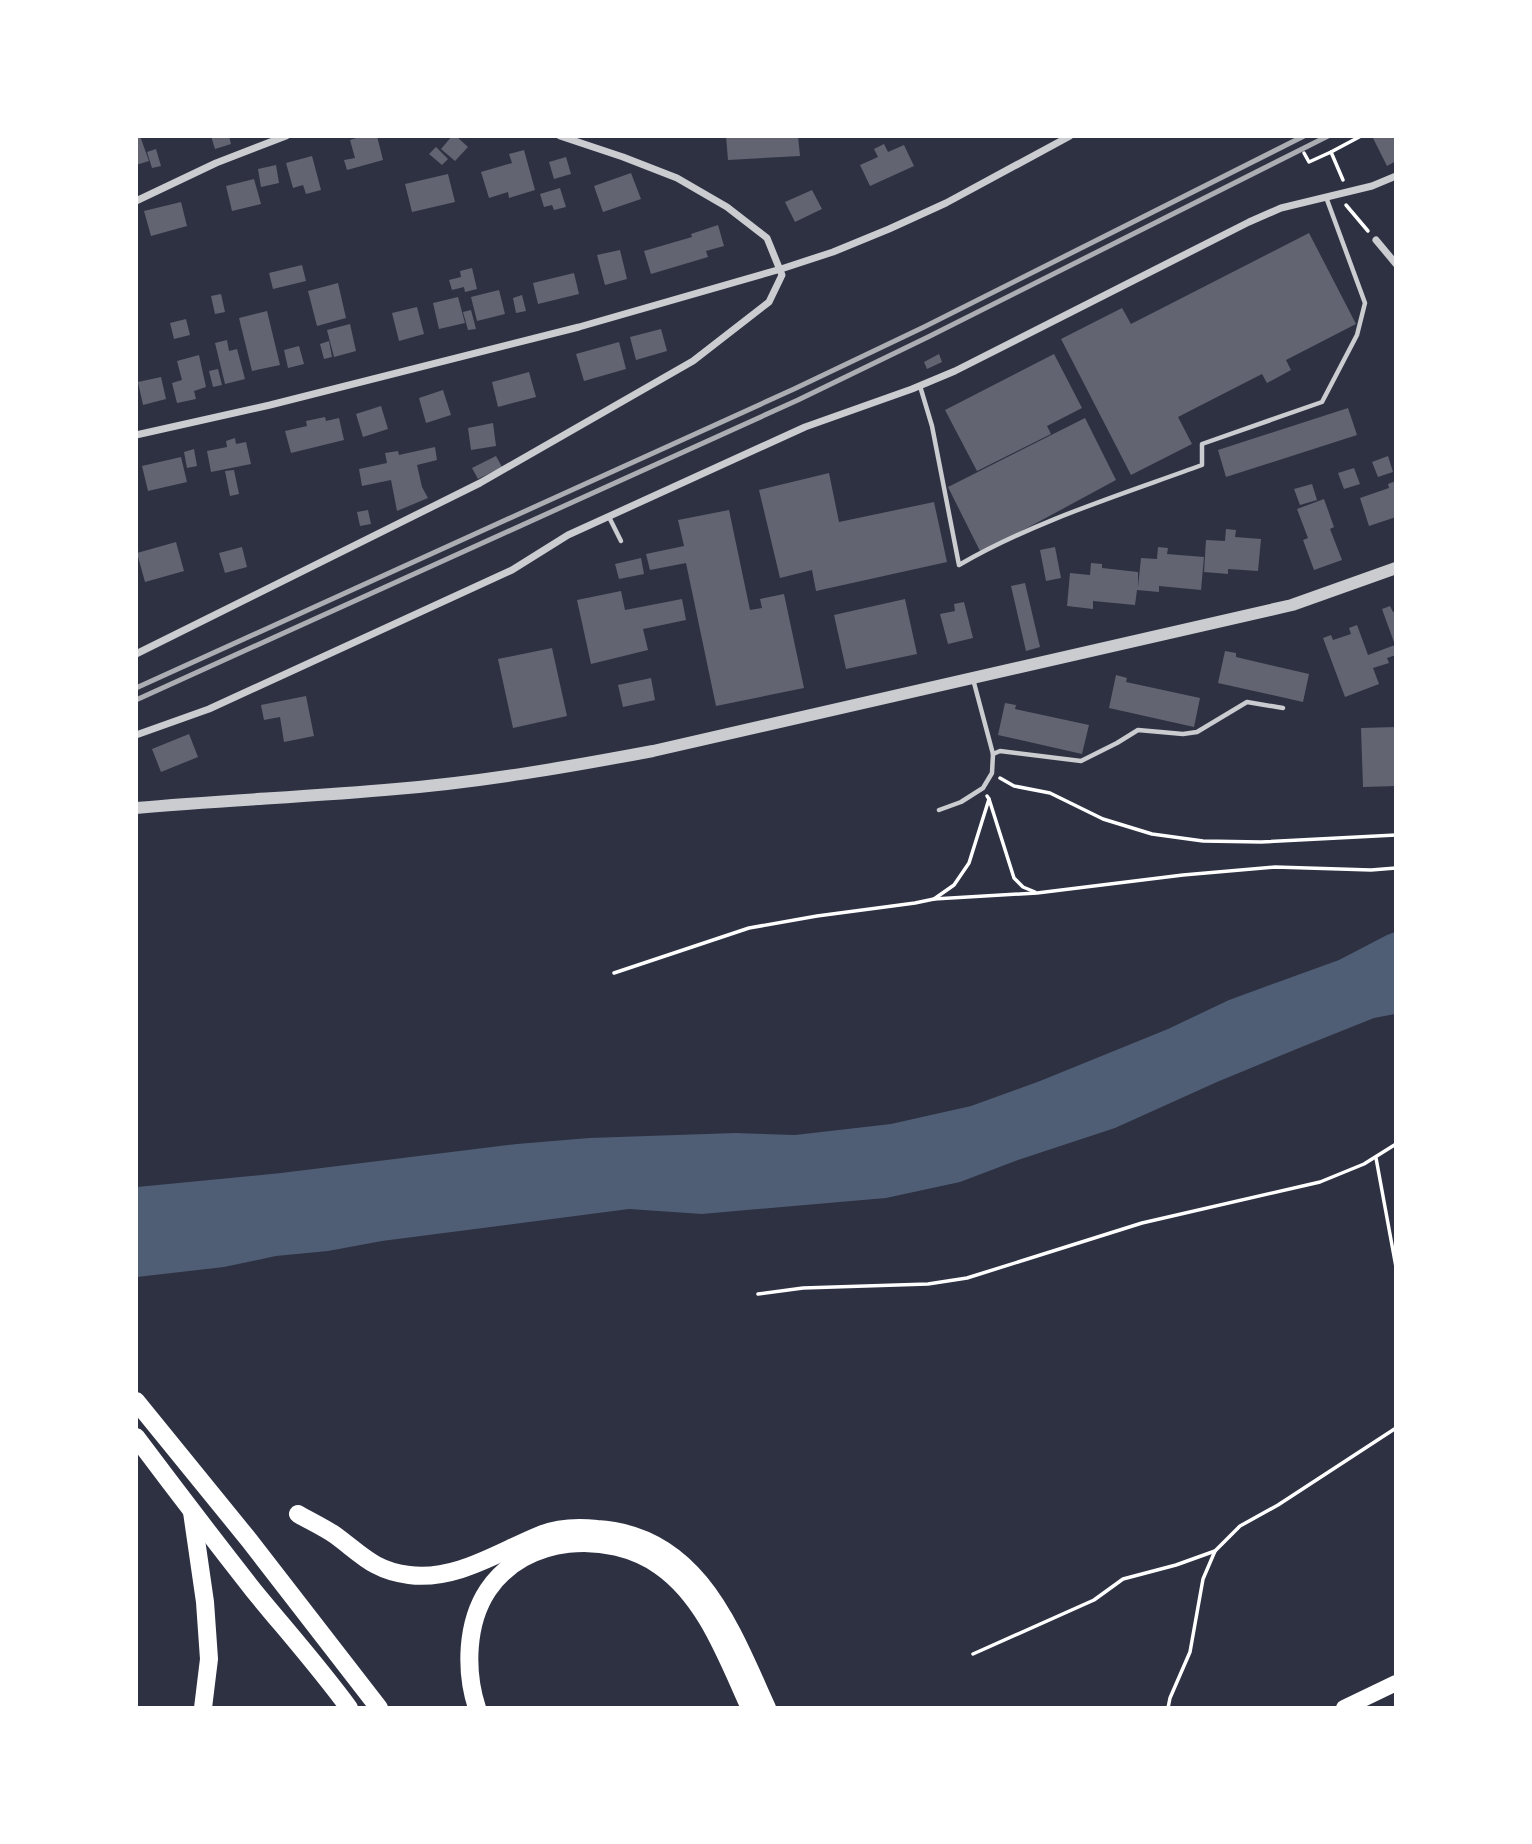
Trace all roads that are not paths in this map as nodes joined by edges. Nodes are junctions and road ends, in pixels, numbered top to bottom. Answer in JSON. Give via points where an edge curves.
{"nodes":[{"id":1,"x":286,"y":136,"type":"edge"},
{"id":2,"x":561,"y":136,"type":"edge"},
{"id":3,"x":1070,"y":136,"type":"edge"},
{"id":4,"x":1395,"y":176,"type":"edge"},
{"id":5,"x":1325,"y":196,"type":"junction"},
{"id":6,"x":136,"y":201,"type":"edge"},
{"id":7,"x":1376,"y":240,"type":"road end"},
{"id":8,"x":1395,"y":264,"type":"edge"},
{"id":9,"x":781,"y":269,"type":"junction"},
{"id":10,"x":920,"y":386,"type":"junction"},
{"id":11,"x":136,"y":435,"type":"edge"},
{"id":12,"x":609,"y":515,"type":"junction"},
{"id":13,"x":621,"y":541,"type":"dead end"},
{"id":14,"x":1395,"y":568,"type":"edge"},
{"id":15,"x":136,"y":654,"type":"edge"},
{"id":16,"x":973,"y":679,"type":"junction"},
{"id":17,"x":1283,"y":708,"type":"dead end"},
{"id":18,"x":136,"y":735,"type":"edge"},
{"id":19,"x":993,"y":754,"type":"junction"},
{"id":20,"x":136,"y":808,"type":"edge"},
{"id":21,"x":939,"y":810,"type":"dead end"},
{"id":22,"x":139,"y":1403,"type":"edge"},
{"id":23,"x":136,"y":1437,"type":"edge"},
{"id":24,"x":192,"y":1513,"type":"junction"},
{"id":25,"x":298,"y":1514,"type":"dead end"},
{"id":26,"x":1395,"y":1683,"type":"edge"},
{"id":27,"x":203,"y":1707,"type":"edge"},
{"id":28,"x":349,"y":1707,"type":"edge"},
{"id":29,"x":379,"y":1707,"type":"edge"},
{"id":30,"x":477,"y":1707,"type":"edge"},
{"id":31,"x":750,"y":1707,"type":"edge"},
{"id":32,"x":767,"y":1707,"type":"edge"},
{"id":33,"x":1344,"y":1707,"type":"edge"}],
"edges":[{"from":1,"to":6,"type":"street"},
{"from":2,"to":9,"type":"street","via":[[677,178],[727,207],[767,238]]},
{"from":3,"to":9,"type":"street","via":[[947,203]]},
{"from":4,"to":5,"type":"street"},
{"from":5,"to":10,"type":"street","via":[[1249,222]]},
{"from":5,"to":10,"type":"lane","via":[[1365,303],[1357,335],[1322,402],[1202,444],[1202,465],[1058,517],[959,565]]},
{"from":7,"to":8,"type":"street"},
{"from":9,"to":11,"type":"street","via":[[511,344]]},
{"from":9,"to":15,"type":"street","via":[[769,302],[693,361],[480,483]]},
{"from":10,"to":12,"type":"street","via":[[805,427]]},
{"from":12,"to":13,"type":"lane"},
{"from":12,"to":18,"type":"street","via":[[512,570],[209,709]]},
{"from":14,"to":16,"type":"street","via":[[1292,605]]},
{"from":16,"to":19,"type":"lane"},
{"from":16,"to":20,"type":"street","via":[[561,768],[397,789]]},
{"from":17,"to":19,"type":"lane","via":[[1247,702],[1197,732],[1138,730],[1081,761],[1000,751]]},
{"from":19,"to":21,"type":"lane","via":[[992,774],[983,788]]},
{"from":22,"to":29,"type":"highway"},
{"from":23,"to":24,"type":"highway"},
{"from":24,"to":27,"type":"highway","via":[[209,1659]]},
{"from":24,"to":28,"type":"highway"},
{"from":25,"to":32,"type":"highway","via":[[334,1534],[366,1560],[409,1575],[453,1572],[544,1533],[577,1527],[624,1532],[676,1558],[699,1581],[731,1630]]},
{"from":26,"to":33,"type":"main road"},
{"from":30,"to":31,"type":"highway","via":[[471,1689],[471,1636],[489,1589],[517,1562],[536,1552],[595,1542],[640,1553],[679,1583],[706,1618]]}]}
